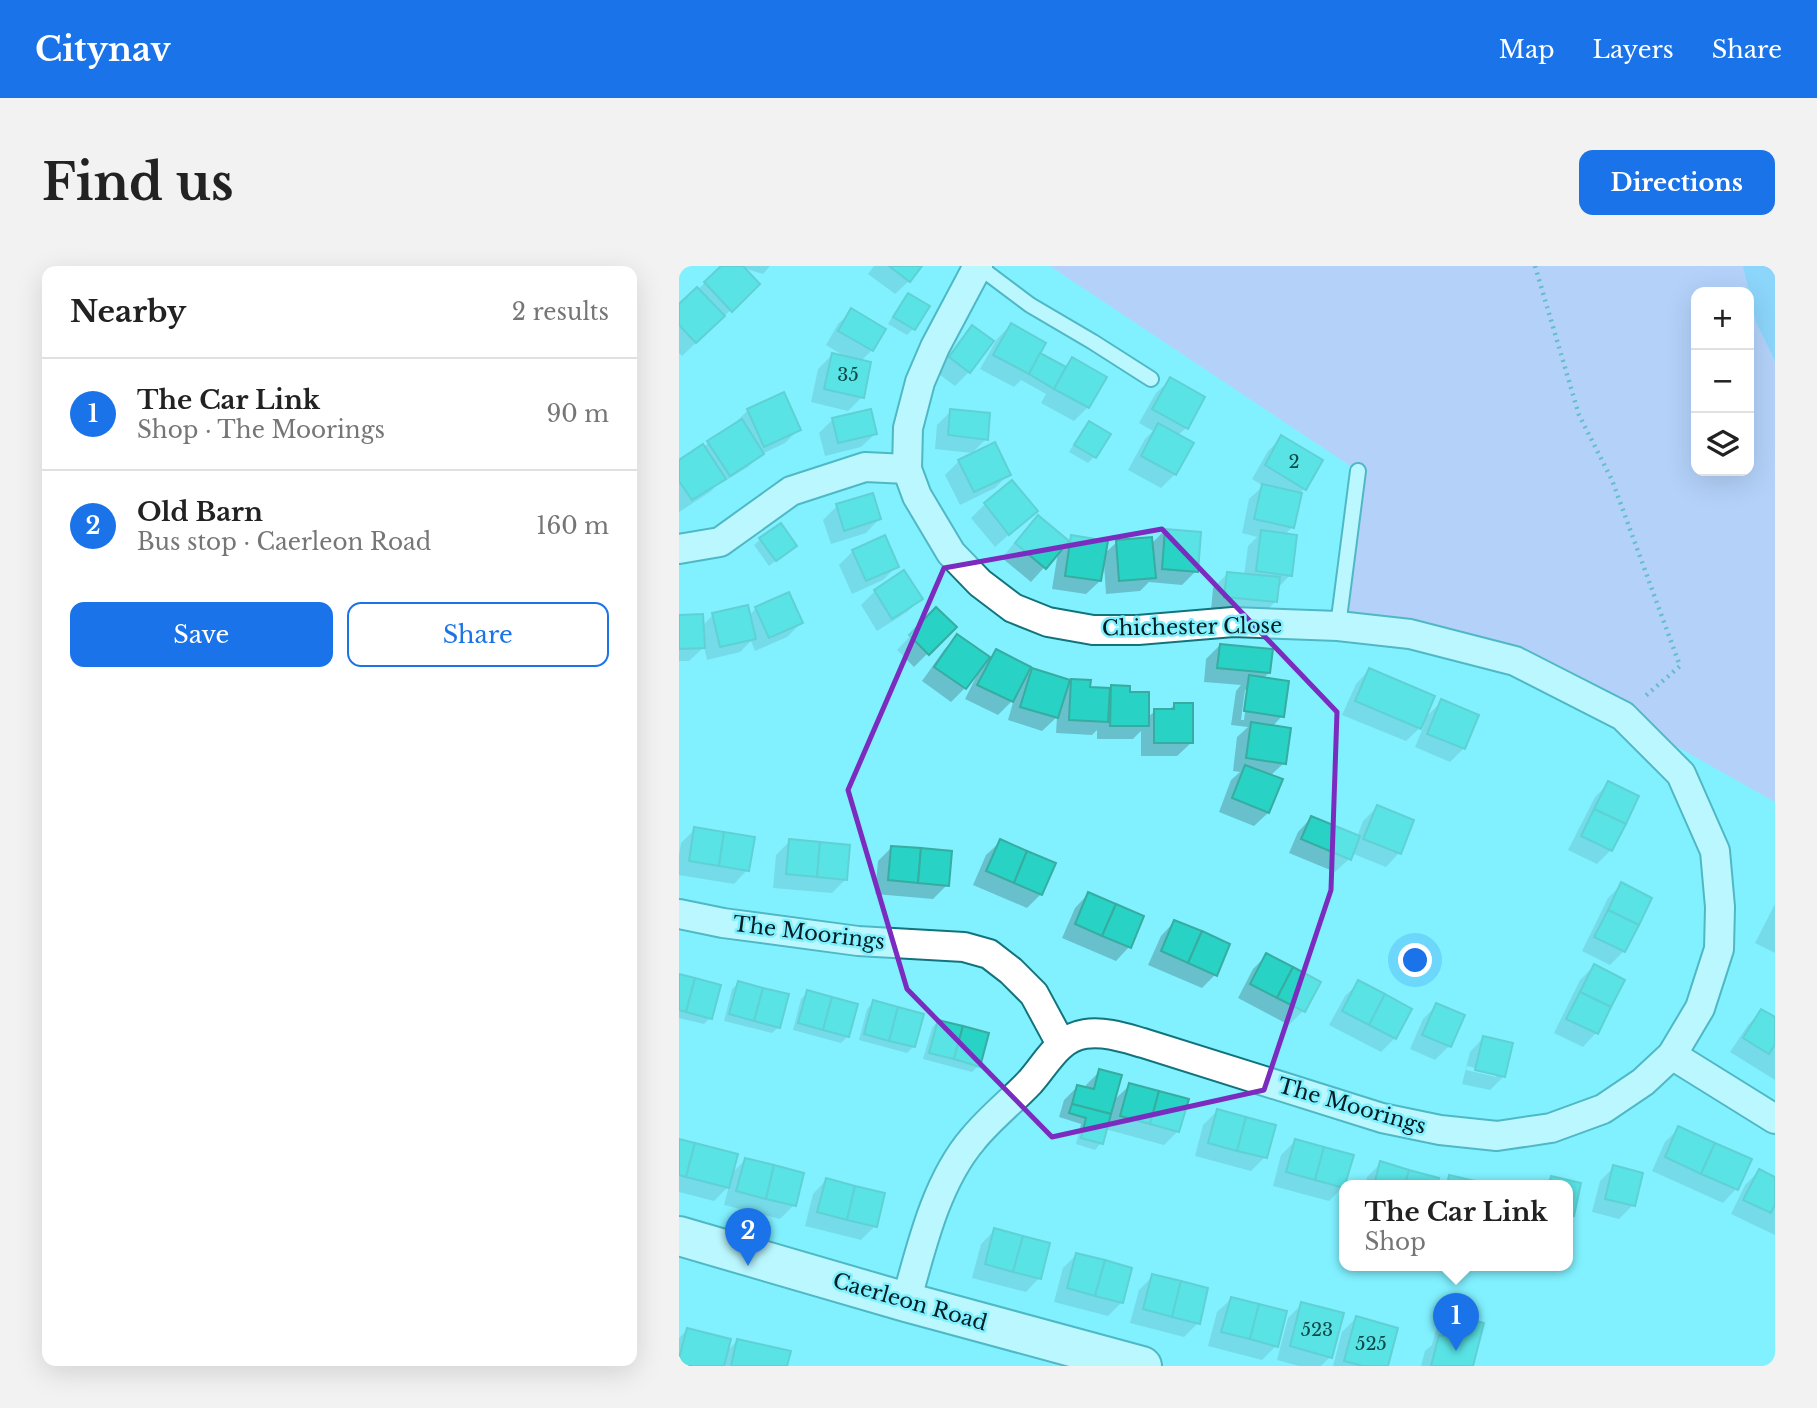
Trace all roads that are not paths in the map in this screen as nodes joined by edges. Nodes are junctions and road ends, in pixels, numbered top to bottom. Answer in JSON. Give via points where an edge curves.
{"nodes":[{"id":1,"x":978,"y":266,"type":"edge"},
{"id":2,"x":1151,"y":379,"type":"dead end"},
{"id":3,"x":907,"y":469,"type":"junction"},
{"id":4,"x":1358,"y":471,"type":"dead end"},
{"id":5,"x":679,"y":549,"type":"edge"},
{"id":6,"x":1338,"y":626,"type":"junction"},
{"id":7,"x":1515,"y":661,"type":"joint"},
{"id":8,"x":679,"y":914,"type":"edge"},
{"id":9,"x":1061,"y":1044,"type":"junction"},
{"id":10,"x":1672,"y":1055,"type":"junction"},
{"id":11,"x":1775,"y":1119,"type":"edge"},
{"id":12,"x":679,"y":1236,"type":"edge"},
{"id":13,"x":906,"y":1302,"type":"junction"},
{"id":14,"x":1142,"y":1366,"type":"edge"}],
"edges":[{"from":1,"to":2,"type":"lane","via":[[1030,305]]},
{"from":1,"to":3,"type":"street","name":"Chichester Close","via":[[920,382],[908,428]]},
{"from":3,"to":5,"type":"street","via":[[865,467],[791,491],[720,542]]},
{"from":3,"to":6,"type":"street","name":"Chichester Close","via":[[916,496],[951,553],[1013,608],[1048,622],[1094,630],[1233,622]]},
{"from":4,"to":6,"type":"lane"},
{"from":6,"to":7,"type":"street","name":"Chichester Close","via":[[1409,634]]},
{"from":7,"to":10,"type":"street","name":"The Moorings","via":[[1623,716],[1681,774],[1715,851],[1719,949],[1700,1008]]},
{"from":8,"to":9,"type":"street","name":"The Moorings","via":[[858,941],[964,947],[989,954],[1034,994]]},
{"from":9,"to":10,"type":"street","name":"The Moorings","via":[[1084,1034],[1109,1034],[1382,1118],[1497,1136],[1551,1128],[1603,1109]]},
{"from":9,"to":13,"type":"street","via":[[972,1139],[947,1179],[927,1226]]},
{"from":10,"to":11,"type":"street"},
{"from":12,"to":13,"type":"main road","name":"Caerleon Road"},
{"from":13,"to":14,"type":"main road","name":"Caerleon Road"}]}
